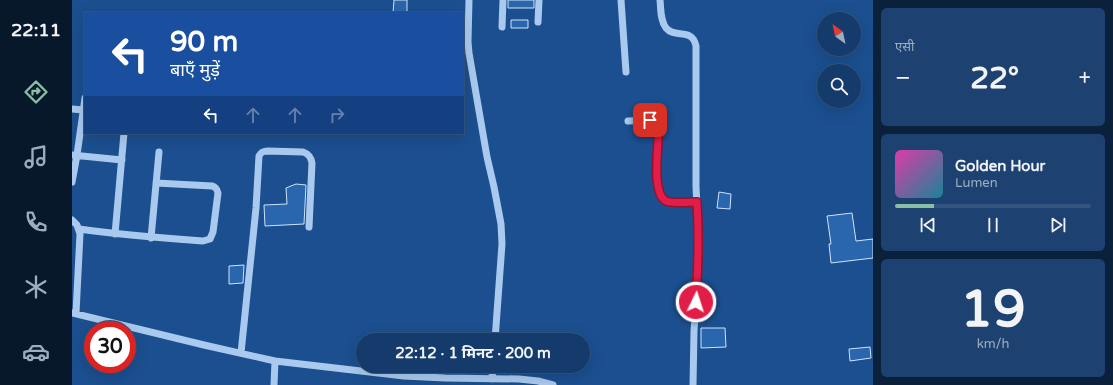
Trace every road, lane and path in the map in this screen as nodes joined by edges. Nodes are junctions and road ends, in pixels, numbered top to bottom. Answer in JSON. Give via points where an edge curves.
{"nodes":[{"id":1,"x":469,"y":0,"type":"edge"},
{"id":2,"x":503,"y":0,"type":"edge"},
{"id":3,"x":539,"y":0,"type":"edge"},
{"id":4,"x":620,"y":0,"type":"edge"},
{"id":5,"x":660,"y":0,"type":"edge"},
{"id":6,"x":538,"y":22,"type":"dead end"},
{"id":7,"x":502,"y":27,"type":"dead end"},
{"id":8,"x":626,"y":72,"type":"dead end"},
{"id":9,"x":84,"y":104,"type":"edge"},
{"id":10,"x":72,"y":110,"type":"edge"},
{"id":11,"x":83,"y":110,"type":"junction"},
{"id":12,"x":628,"y":121,"type":"dead end"},
{"id":13,"x":124,"y":134,"type":"edge"},
{"id":14,"x":159,"y":152,"type":"dead end"},
{"id":15,"x":75,"y":155,"type":"edge"},
{"id":16,"x":122,"y":160,"type":"junction"},
{"id":17,"x":72,"y":182,"type":"edge"},
{"id":18,"x":156,"y":182,"type":"junction"},
{"id":19,"x":697,"y":202,"type":"junction"},
{"id":20,"x":72,"y":220,"type":"edge"},
{"id":21,"x":309,"y":226,"type":"dead end"},
{"id":22,"x":79,"y":229,"type":"junction"},
{"id":23,"x":115,"y":234,"type":"junction"},
{"id":24,"x":151,"y":238,"type":"junction"},
{"id":25,"x":74,"y":313,"type":"edge"},
{"id":26,"x":496,"y":333,"type":"edge"},
{"id":27,"x":241,"y":353,"type":"junction"},
{"id":28,"x":275,"y":361,"type":"junction"},
{"id":29,"x":492,"y":373,"type":"edge"},
{"id":30,"x":492,"y":378,"type":"junction"},
{"id":31,"x":274,"y":385,"type":"edge"},
{"id":32,"x":553,"y":385,"type":"edge"},
{"id":33,"x":693,"y":385,"type":"edge"}],
"edges":[{"from":1,"to":26,"type":"street","via":[[469,53],[501,224],[502,244]]},
{"from":2,"to":7,"type":"street"},
{"from":3,"to":6,"type":"street"},
{"from":4,"to":8,"type":"street"},
{"from":5,"to":19,"type":"street","via":[[662,21],[667,29],[670,32],[690,35],[695,41]]},
{"from":9,"to":11,"type":"street"},
{"from":10,"to":11,"type":"street"},
{"from":11,"to":15,"type":"street"},
{"from":12,"to":19,"type":"street","via":[[654,120],[658,126],[656,178],[662,197],[672,202]]},
{"from":13,"to":16,"type":"street"},
{"from":14,"to":18,"type":"street"},
{"from":15,"to":16,"type":"street"},
{"from":15,"to":17,"type":"street"},
{"from":16,"to":23,"type":"street"},
{"from":18,"to":24,"type":"street"},
{"from":18,"to":24,"type":"street","via":[[212,186],[218,193],[210,239],[203,241]]},
{"from":19,"to":33,"type":"street","via":[[698,272]]},
{"from":20,"to":22,"type":"street"},
{"from":21,"to":27,"type":"street","via":[[312,163],[310,156],[304,152],[264,151],[259,156]]},
{"from":22,"to":23,"type":"street"},
{"from":22,"to":25,"type":"street"},
{"from":23,"to":24,"type":"street"},
{"from":25,"to":27,"type":"street"},
{"from":27,"to":28,"type":"street"},
{"from":28,"to":30,"type":"street","via":[[404,376]]},
{"from":28,"to":31,"type":"street"},
{"from":29,"to":30,"type":"street"},
{"from":30,"to":32,"type":"street","via":[[519,379]]}]}
